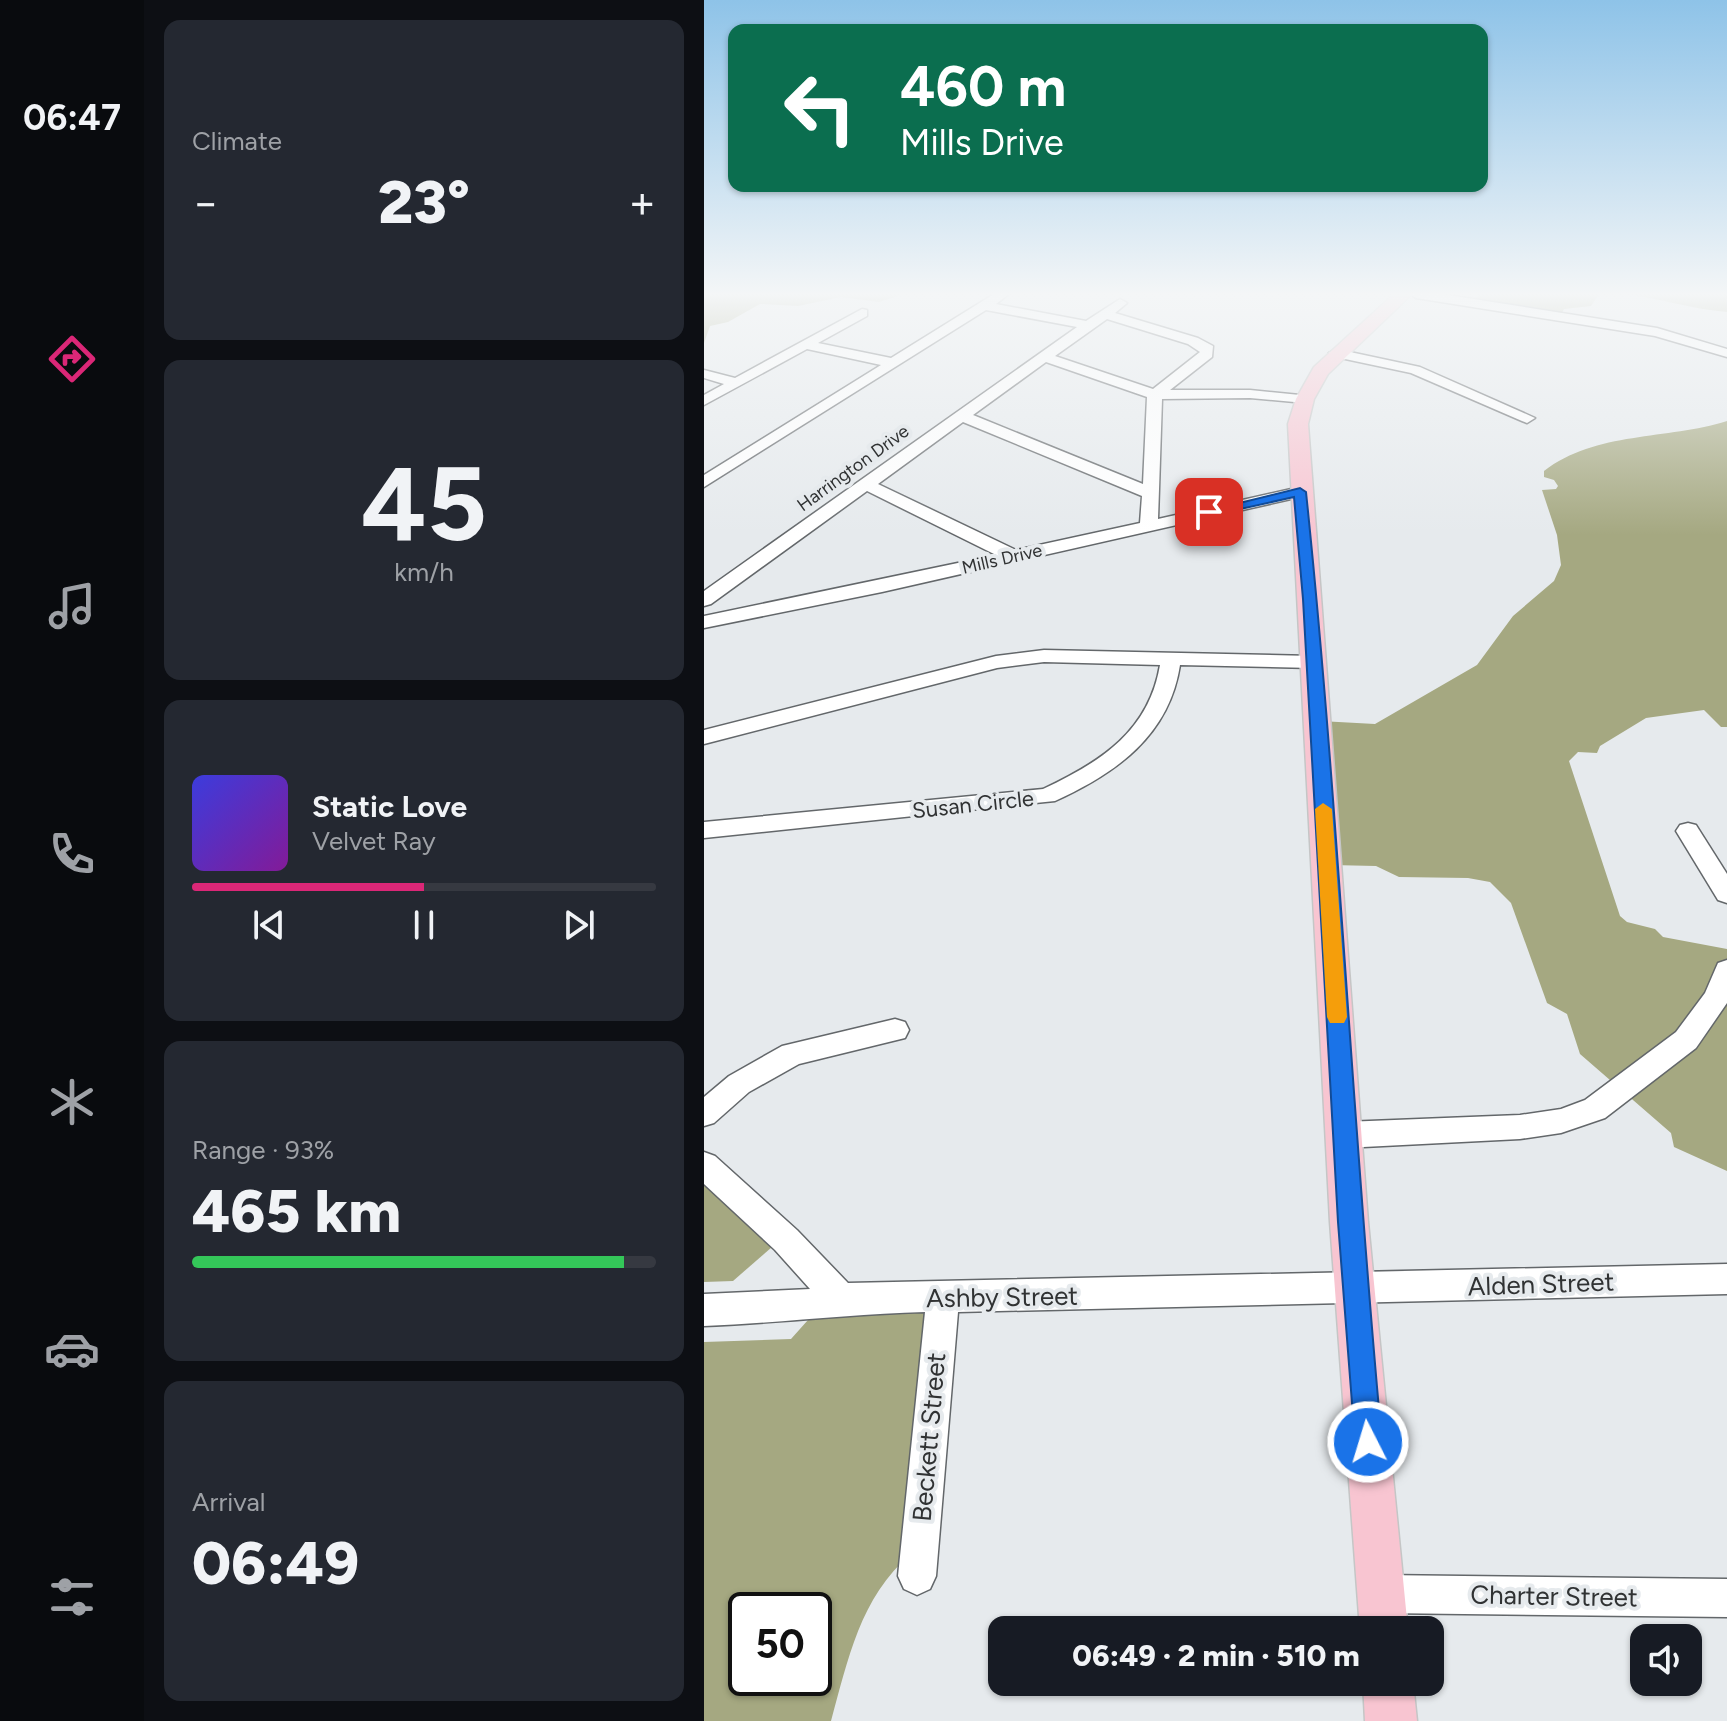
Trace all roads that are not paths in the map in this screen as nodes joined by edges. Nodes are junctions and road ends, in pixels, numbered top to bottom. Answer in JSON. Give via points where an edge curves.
{"nodes":[{"id":1,"x":705,"y":374,"type":"edge"},
{"id":2,"x":753,"y":374,"type":"edge"},
{"id":3,"x":875,"y":374,"type":"edge"},
{"id":4,"x":1020,"y":374,"type":"edge"},
{"id":5,"x":1091,"y":374,"type":"edge"},
{"id":6,"x":1182,"y":374,"type":"edge"},
{"id":7,"x":1318,"y":374,"type":"edge"},
{"id":8,"x":1425,"y":374,"type":"edge"},
{"id":9,"x":737,"y":383,"type":"junction"},
{"id":10,"x":1155,"y":395,"type":"junction"},
{"id":11,"x":1305,"y":399,"type":"junction"},
{"id":12,"x":704,"y":401,"type":"edge"},
{"id":13,"x":961,"y":416,"type":"junction"},
{"id":14,"x":1527,"y":418,"type":"dead end"},
{"id":15,"x":704,"y":482,"type":"edge"},
{"id":16,"x":865,"y":484,"type":"junction"},
{"id":17,"x":1300,"y":492,"type":"junction"},
{"id":18,"x":1152,"y":494,"type":"junction"},
{"id":19,"x":1149,"y":525,"type":"junction"},
{"id":20,"x":1013,"y":556,"type":"junction"},
{"id":21,"x":704,"y":600,"type":"edge"},
{"id":22,"x":704,"y":622,"type":"edge"},
{"id":23,"x":1171,"y":659,"type":"junction"},
{"id":24,"x":1313,"y":662,"type":"junction"},
{"id":25,"x":704,"y":737,"type":"edge"},
{"id":26,"x":704,"y":830,"type":"edge"},
{"id":27,"x":1688,"y":831,"type":"dead end"},
{"id":28,"x":1727,"y":894,"type":"edge"},
{"id":29,"x":1727,"y":970,"type":"edge"},
{"id":30,"x":895,"y":1030,"type":"dead end"},
{"id":31,"x":704,"y":1114,"type":"edge"},
{"id":32,"x":1344,"y":1135,"type":"junction"},
{"id":33,"x":704,"y":1165,"type":"edge"},
{"id":34,"x":1727,"y":1279,"type":"edge"},
{"id":35,"x":1356,"y":1289,"type":"junction"},
{"id":36,"x":841,"y":1299,"type":"junction"},
{"id":37,"x":943,"y":1299,"type":"junction"},
{"id":38,"x":704,"y":1310,"type":"edge"},
{"id":39,"x":917,"y":1576,"type":"dead end"},
{"id":40,"x":1727,"y":1598,"type":"edge"},
{"id":41,"x":1382,"y":1612,"type":"edge"},
{"id":42,"x":1389,"y":1696,"type":"edge"},
{"id":43,"x":1391,"y":1721,"type":"edge"}],
"edges":[{"from":1,"to":9,"type":"street"},
{"from":2,"to":9,"type":"street"},
{"from":3,"to":15,"type":"street"},
{"from":4,"to":13,"type":"street","name":"Harrington Drive"},
{"from":5,"to":10,"type":"street"},
{"from":6,"to":10,"type":"street"},
{"from":7,"to":11,"type":"main road"},
{"from":8,"to":14,"type":"street"},
{"from":9,"to":12,"type":"street"},
{"from":10,"to":11,"type":"street"},
{"from":10,"to":18,"type":"street"},
{"from":11,"to":17,"type":"main road","via":[[1298,424]]},
{"from":13,"to":16,"type":"street","name":"Harrington Drive"},
{"from":13,"to":18,"type":"street"},
{"from":16,"to":20,"type":"street"},
{"from":16,"to":21,"type":"street","name":"Harrington Drive"},
{"from":17,"to":19,"type":"street","name":"Mills Drive"},
{"from":17,"to":24,"type":"main road"},
{"from":18,"to":19,"type":"street"},
{"from":19,"to":20,"type":"street","name":"Mills Drive"},
{"from":20,"to":22,"type":"street","name":"Mills Drive"},
{"from":23,"to":24,"type":"street"},
{"from":23,"to":25,"type":"street","via":[[1044,656],[996,662]]},
{"from":23,"to":26,"type":"street","name":"Susan Circle","via":[[1156,713],[1140,731],[1105,763],[1047,796]]},
{"from":24,"to":32,"type":"main road"},
{"from":27,"to":28,"type":"street"},
{"from":29,"to":32,"type":"street","via":[[1717,997],[1686,1040],[1595,1109],[1520,1127]]},
{"from":30,"to":31,"type":"street","via":[[792,1054],[739,1084]]},
{"from":32,"to":35,"type":"main road"},
{"from":33,"to":36,"type":"street"},
{"from":34,"to":35,"type":"street","name":"Alden Street"},
{"from":35,"to":37,"type":"street","name":"Ashby Street"},
{"from":35,"to":41,"type":"main road"},
{"from":36,"to":37,"type":"street","name":"Ashby Street"},
{"from":36,"to":38,"type":"street","name":"Ashby Street","via":[[792,1307]]},
{"from":37,"to":39,"type":"street","name":"Beckett Street"},
{"from":40,"to":41,"type":"street","name":"Charter Street"},
{"from":42,"to":43,"type":"main road"}]}
